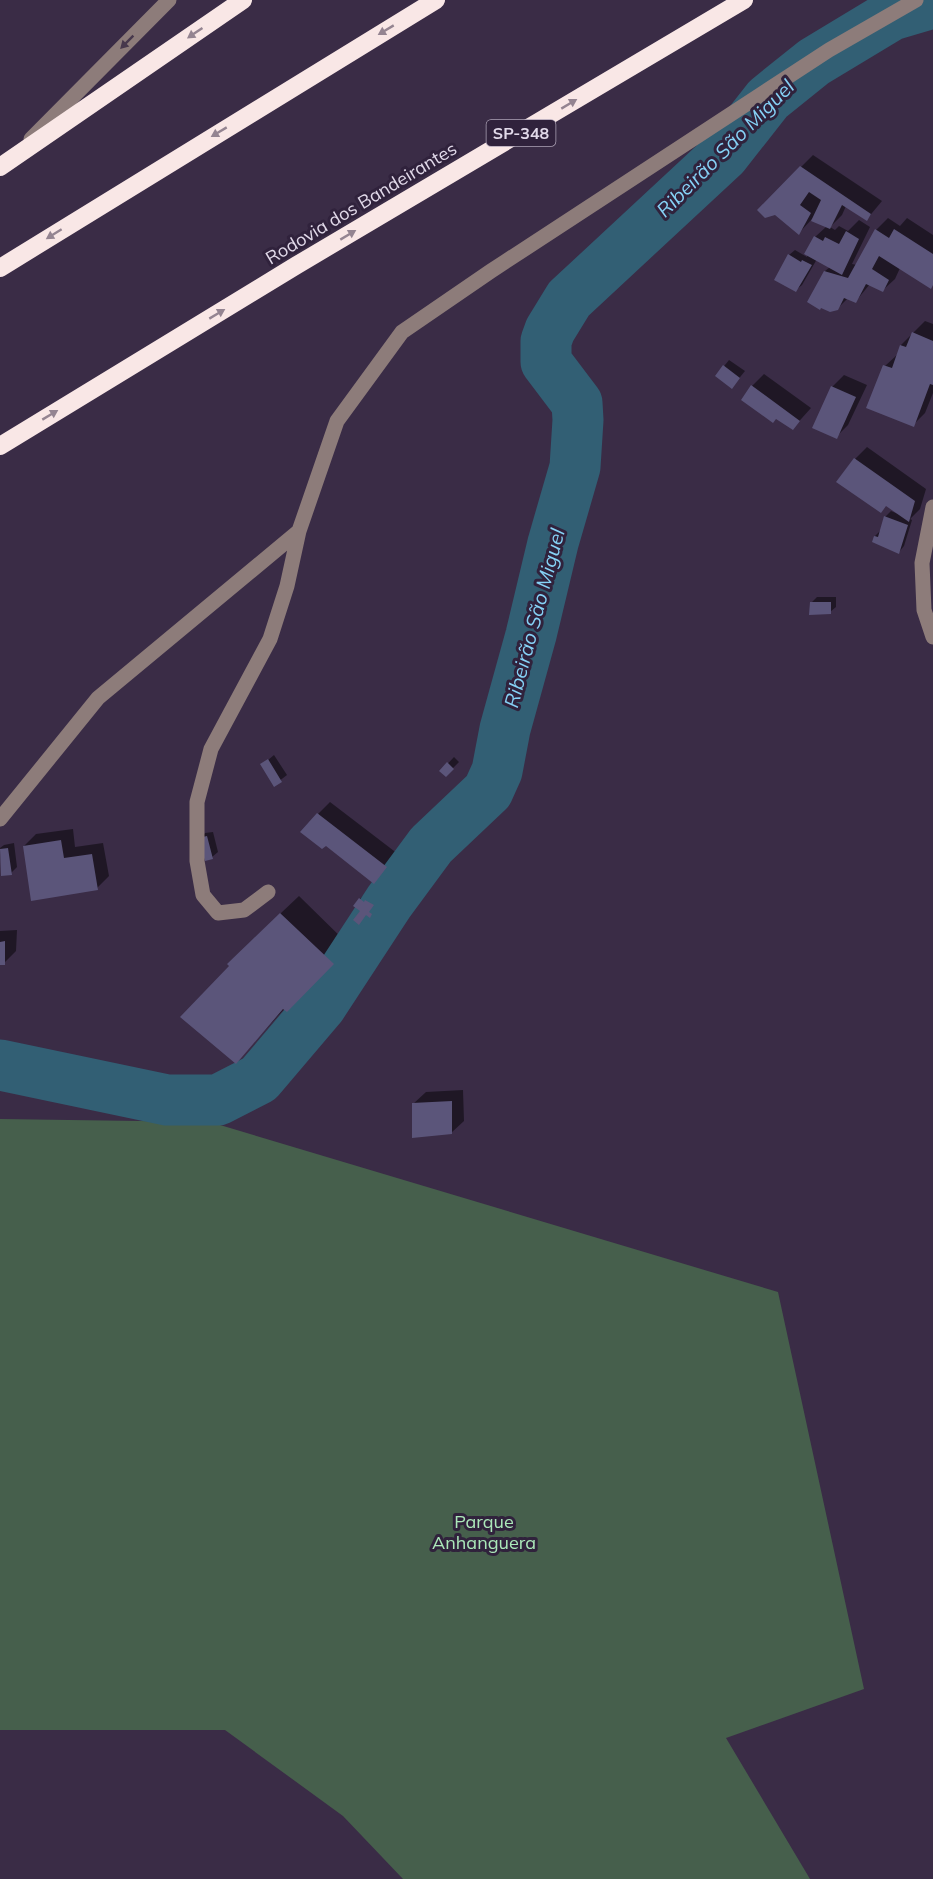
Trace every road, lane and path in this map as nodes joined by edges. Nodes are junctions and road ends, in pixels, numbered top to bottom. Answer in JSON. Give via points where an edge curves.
{"nodes":[{"id":1,"x":169,"y":0,"type":"edge"},
{"id":2,"x":243,"y":0,"type":"edge"},
{"id":3,"x":436,"y":0,"type":"edge"},
{"id":4,"x":744,"y":0,"type":"edge"},
{"id":5,"x":916,"y":0,"type":"edge"},
{"id":6,"x":5,"y":164,"type":"edge"},
{"id":7,"x":0,"y":268,"type":"edge"},
{"id":8,"x":0,"y":446,"type":"edge"},
{"id":9,"x":933,"y":507,"type":"edge"},
{"id":10,"x":299,"y":531,"type":"junction"},
{"id":11,"x":933,"y":637,"type":"edge"},
{"id":12,"x":0,"y":819,"type":"edge"},
{"id":13,"x":268,"y":891,"type":"dead end"}],
"edges":[{"from":1,"to":6,"type":"street","one_way":true},
{"from":2,"to":6,"type":"highway","one_way":true},
{"from":3,"to":7,"type":"highway","one_way":true},
{"from":8,"to":4,"type":"highway","name":"Rodovia dos Bandeirantes","number":"SP-348","one_way":true},
{"from":5,"to":10,"type":"street","via":[[819,57],[402,332],[338,421]]},
{"from":9,"to":11,"type":"street","via":[[921,563],[924,610]]},
{"from":10,"to":12,"type":"street","via":[[98,698]]},
{"from":10,"to":13,"type":"street","via":[[270,639],[212,749],[197,802],[197,861],[203,895],[218,913],[244,910]]}]}
